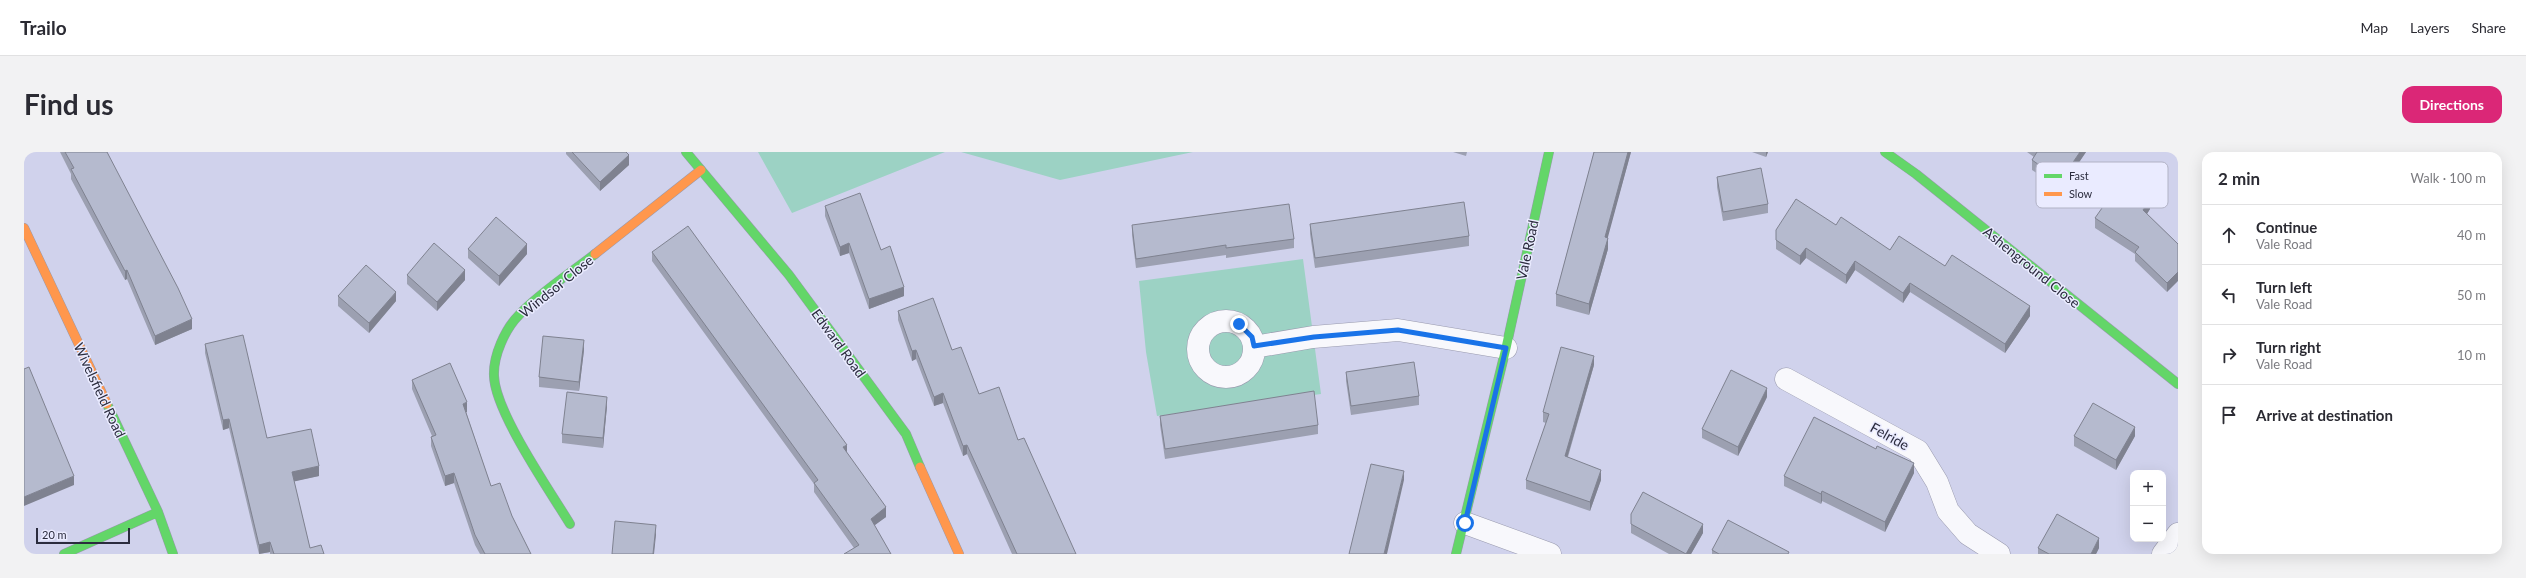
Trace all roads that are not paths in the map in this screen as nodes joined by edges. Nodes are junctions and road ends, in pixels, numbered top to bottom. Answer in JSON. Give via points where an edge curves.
{"nodes":[{"id":1,"x":686,"y":152,"type":"edge"},
{"id":2,"x":1549,"y":152,"type":"edge"},
{"id":3,"x":1885,"y":152,"type":"edge"},
{"id":4,"x":701,"y":170,"type":"junction"},
{"id":5,"x":24,"y":228,"type":"edge"},
{"id":6,"x":1254,"y":346,"type":"dead end"},
{"id":7,"x":1506,"y":348,"type":"junction"},
{"id":8,"x":1786,"y":379,"type":"dead end"},
{"id":9,"x":2178,"y":384,"type":"edge"},
{"id":10,"x":158,"y":512,"type":"junction"},
{"id":11,"x":1465,"y":523,"type":"junction"},
{"id":12,"x":570,"y":524,"type":"dead end"},
{"id":13,"x":2178,"y":534,"type":"edge"},
{"id":14,"x":64,"y":554,"type":"edge"},
{"id":15,"x":173,"y":554,"type":"edge"},
{"id":16,"x":959,"y":554,"type":"edge"},
{"id":17,"x":1456,"y":554,"type":"edge"},
{"id":18,"x":1550,"y":554,"type":"edge"},
{"id":19,"x":1999,"y":554,"type":"edge"},
{"id":20,"x":2163,"y":554,"type":"edge"}],
"edges":[{"from":1,"to":4,"type":"street","name":"Edward Road"},
{"from":2,"to":7,"type":"street","name":"Vale Road"},
{"from":3,"to":9,"type":"street","name":"Ashenground Close"},
{"from":4,"to":12,"type":"street","name":"Windsor Close","via":[[518,315],[499,346],[494,378],[503,408]]},
{"from":4,"to":16,"type":"street","name":"Edward Road","via":[[789,275],[906,434]]},
{"from":5,"to":10,"type":"street","name":"Wivelsfield Road"},
{"from":6,"to":7,"type":"street","via":[[1314,337],[1398,330]]},
{"from":7,"to":11,"type":"street","name":"Vale Road"},
{"from":8,"to":19,"type":"street","name":"Felride","via":[[1918,451],[1938,482],[1948,511],[1968,534]]},
{"from":10,"to":14,"type":"street"},
{"from":10,"to":15,"type":"street","name":"Wivelsfield Road"},
{"from":11,"to":17,"type":"street","name":"Vale Road"},
{"from":11,"to":18,"type":"street"},
{"from":13,"to":20,"type":"street"}]}
